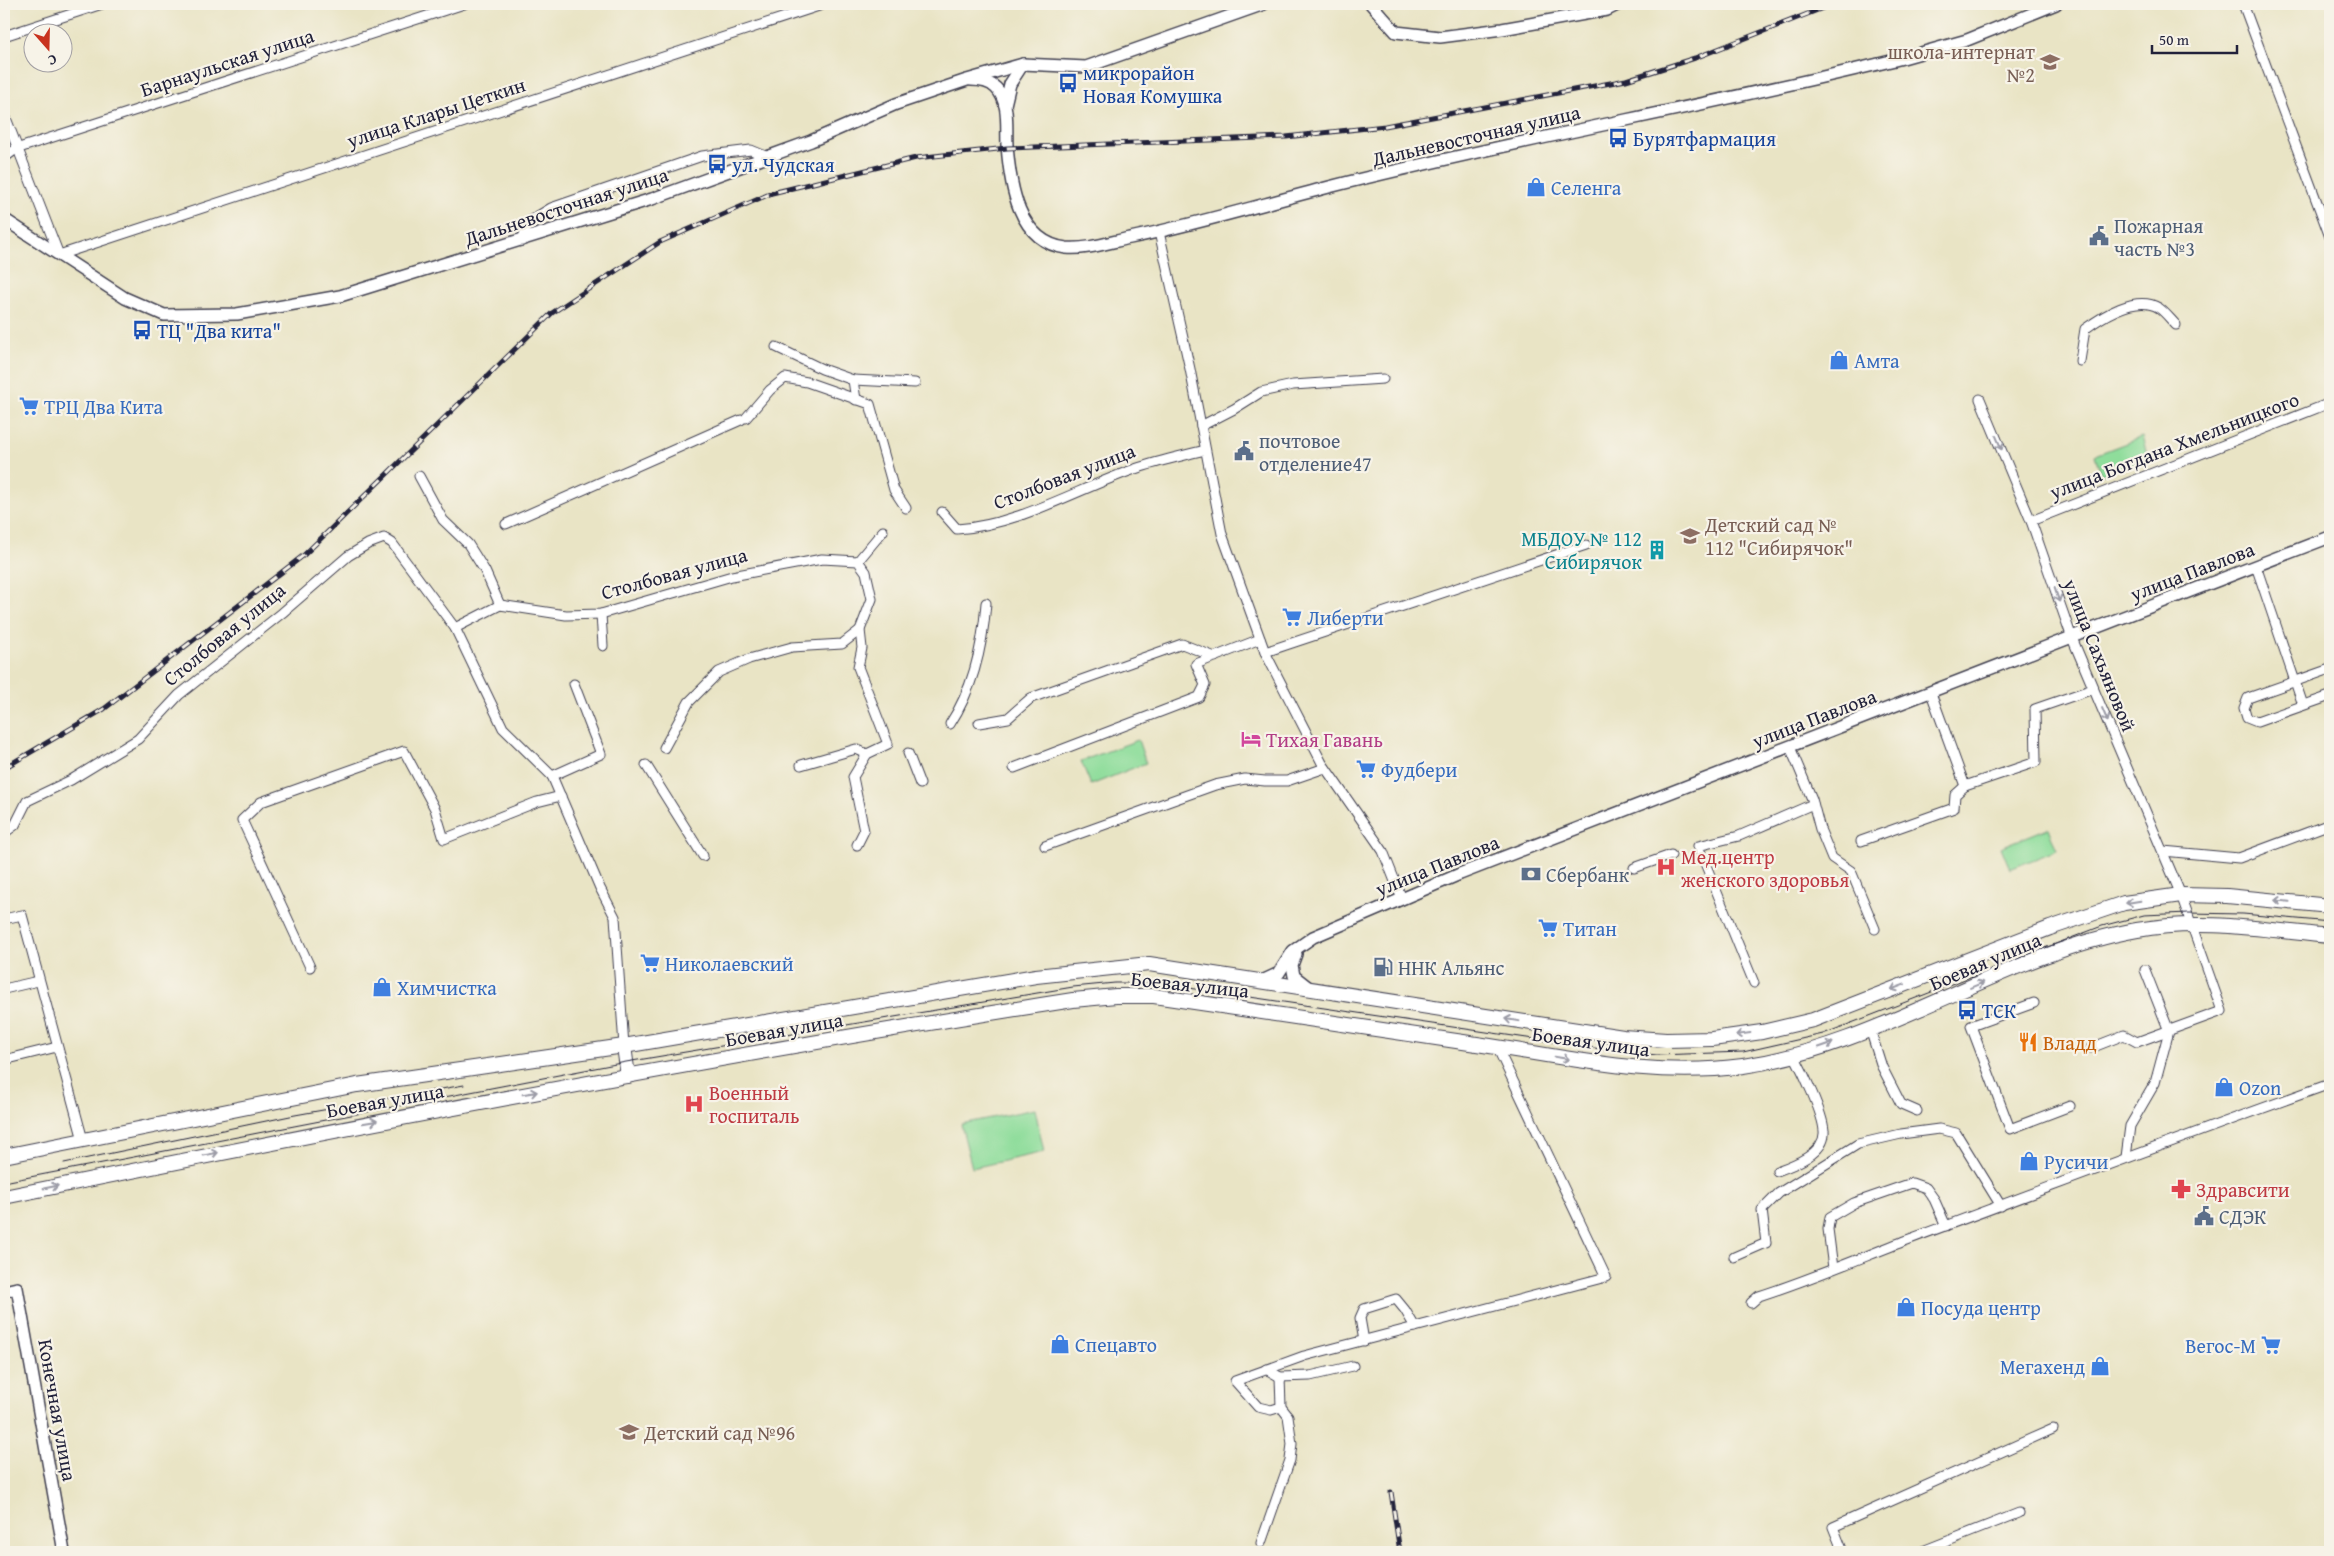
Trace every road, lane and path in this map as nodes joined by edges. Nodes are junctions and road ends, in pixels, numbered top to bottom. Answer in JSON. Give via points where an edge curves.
{"nodes":[{"id":1,"x":102,"y":4,"type":"edge"},
{"id":2,"x":464,"y":4,"type":"edge"},
{"id":3,"x":825,"y":4,"type":"edge"},
{"id":4,"x":1264,"y":4,"type":"edge"},
{"id":5,"x":1371,"y":4,"type":"edge"},
{"id":6,"x":1619,"y":4,"type":"edge"},
{"id":7,"x":2056,"y":4,"type":"edge"},
{"id":8,"x":2243,"y":4,"type":"edge"},
{"id":9,"x":4,"y":36,"type":"edge"},
{"id":10,"x":1023,"y":64,"type":"junction"},
{"id":11,"x":967,"y":80,"type":"junction"},
{"id":12,"x":1005,"y":105,"type":"junction"},
{"id":13,"x":4,"y":112,"type":"edge"},
{"id":14,"x":16,"y":148,"type":"junction"},
{"id":15,"x":768,"y":157,"type":"junction"},
{"id":16,"x":4,"y":158,"type":"edge"},
{"id":17,"x":4,"y":219,"type":"edge"},
{"id":18,"x":1159,"y":232,"type":"junction"},
{"id":19,"x":2330,"y":237,"type":"edge"},
{"id":20,"x":522,"y":241,"type":"junction"},
{"id":21,"x":59,"y":255,"type":"junction"},
{"id":22,"x":2176,"y":325,"type":"dead end"},
{"id":23,"x":776,"y":347,"type":"dead end"},
{"id":24,"x":2080,"y":361,"type":"dead end"},
{"id":25,"x":1383,"y":379,"type":"dead end"},
{"id":26,"x":853,"y":380,"type":"junction"},
{"id":27,"x":915,"y":384,"type":"dead end"},
{"id":28,"x":1980,"y":398,"type":"dead end"},
{"id":29,"x":856,"y":400,"type":"junction"},
{"id":30,"x":2330,"y":403,"type":"edge"},
{"id":31,"x":1201,"y":426,"type":"junction"},
{"id":32,"x":1205,"y":450,"type":"junction"},
{"id":33,"x":419,"y":476,"type":"dead end"},
{"id":34,"x":906,"y":508,"type":"dead end"},
{"id":35,"x":942,"y":512,"type":"dead end"},
{"id":36,"x":2031,"y":521,"type":"junction"},
{"id":37,"x":506,"y":524,"type":"dead end"},
{"id":38,"x":883,"y":532,"type":"dead end"},
{"id":39,"x":2330,"y":537,"type":"edge"},
{"id":40,"x":1586,"y":545,"type":"dead end"},
{"id":41,"x":858,"y":561,"type":"junction"},
{"id":42,"x":2256,"y":566,"type":"junction"},
{"id":43,"x":986,"y":603,"type":"dead end"},
{"id":44,"x":500,"y":605,"type":"junction"},
{"id":45,"x":601,"y":614,"type":"junction"},
{"id":46,"x":455,"y":628,"type":"junction"},
{"id":47,"x":860,"y":630,"type":"junction"},
{"id":48,"x":2072,"y":638,"type":"junction"},
{"id":49,"x":1260,"y":639,"type":"junction"},
{"id":50,"x":603,"y":646,"type":"dead end"},
{"id":51,"x":1265,"y":652,"type":"junction"},
{"id":52,"x":1215,"y":657,"type":"junction"},
{"id":53,"x":2330,"y":670,"type":"edge"},
{"id":54,"x":2295,"y":682,"type":"junction"},
{"id":55,"x":574,"y":684,"type":"dead end"},
{"id":56,"x":2093,"y":689,"type":"junction"},
{"id":57,"x":1931,"y":692,"type":"junction"},
{"id":58,"x":2330,"y":696,"type":"edge"},
{"id":59,"x":2303,"y":705,"type":"junction"},
{"id":60,"x":979,"y":723,"type":"dead end"},
{"id":61,"x":950,"y":724,"type":"dead end"},
{"id":62,"x":1790,"y":747,"type":"junction"},
{"id":63,"x":664,"y":748,"type":"dead end"},
{"id":64,"x":867,"y":754,"type":"junction"},
{"id":65,"x":908,"y":754,"type":"dead end"},
{"id":66,"x":646,"y":764,"type":"dead end"},
{"id":67,"x":801,"y":764,"type":"dead end"},
{"id":68,"x":1014,"y":768,"type":"dead end"},
{"id":69,"x":1325,"y":768,"type":"junction"},
{"id":70,"x":552,"y":776,"type":"junction"},
{"id":71,"x":920,"y":784,"type":"dead end"},
{"id":72,"x":1965,"y":786,"type":"junction"},
{"id":73,"x":561,"y":796,"type":"junction"},
{"id":74,"x":1814,"y":804,"type":"junction"},
{"id":75,"x":2330,"y":824,"type":"edge"},
{"id":76,"x":4,"y":833,"type":"edge"},
{"id":77,"x":1861,"y":841,"type":"dead end"},
{"id":78,"x":857,"y":845,"type":"dead end"},
{"id":79,"x":1045,"y":846,"type":"dead end"},
{"id":80,"x":2163,"y":851,"type":"junction"},
{"id":81,"x":1671,"y":855,"type":"dead end"},
{"id":82,"x":703,"y":856,"type":"dead end"},
{"id":83,"x":1634,"y":868,"type":"dead end"},
{"id":84,"x":2181,"y":895,"type":"junction"},
{"id":85,"x":1402,"y":899,"type":"junction"},
{"id":86,"x":2330,"y":906,"type":"edge"},
{"id":87,"x":4,"y":919,"type":"edge"},
{"id":88,"x":2191,"y":923,"type":"junction"},
{"id":89,"x":1875,"y":929,"type":"dead end"},
{"id":90,"x":2330,"y":936,"type":"edge"},
{"id":91,"x":1313,"y":937,"type":"junction"},
{"id":92,"x":310,"y":967,"type":"dead end"},
{"id":93,"x":2145,"y":970,"type":"dead end"},
{"id":94,"x":38,"y":980,"type":"junction"},
{"id":95,"x":1264,"y":980,"type":"junction"},
{"id":96,"x":1754,"y":983,"type":"dead end"},
{"id":97,"x":1308,"y":987,"type":"junction"},
{"id":98,"x":4,"y":989,"type":"edge"},
{"id":99,"x":2034,"y":1003,"type":"dead end"},
{"id":100,"x":1870,"y":1029,"type":"junction"},
{"id":101,"x":2169,"y":1030,"type":"junction"},
{"id":102,"x":624,"y":1046,"type":"junction"},
{"id":103,"x":57,"y":1047,"type":"junction"},
{"id":104,"x":1497,"y":1047,"type":"junction"},
{"id":105,"x":2091,"y":1048,"type":"dead end"},
{"id":106,"x":1794,"y":1055,"type":"junction"},
{"id":107,"x":4,"y":1060,"type":"edge"},
{"id":108,"x":628,"y":1076,"type":"junction"},
{"id":109,"x":2330,"y":1084,"type":"edge"},
{"id":110,"x":2070,"y":1106,"type":"dead end"},
{"id":111,"x":1917,"y":1111,"type":"dead end"},
{"id":112,"x":83,"y":1140,"type":"junction"},
{"id":113,"x":4,"y":1156,"type":"edge"},
{"id":114,"x":2126,"y":1157,"type":"junction"},
{"id":115,"x":1778,"y":1170,"type":"dead end"},
{"id":116,"x":4,"y":1196,"type":"edge"},
{"id":117,"x":2001,"y":1206,"type":"junction"},
{"id":118,"x":1946,"y":1226,"type":"junction"},
{"id":119,"x":1734,"y":1258,"type":"dead end"},
{"id":120,"x":1833,"y":1268,"type":"junction"},
{"id":121,"x":4,"y":1291,"type":"edge"},
{"id":122,"x":1751,"y":1303,"type":"dead end"},
{"id":123,"x":1415,"y":1327,"type":"junction"},
{"id":124,"x":1364,"y":1340,"type":"junction"},
{"id":125,"x":1353,"y":1366,"type":"dead end"},
{"id":126,"x":1266,"y":1369,"type":"junction"},
{"id":127,"x":1280,"y":1377,"type":"junction"},
{"id":128,"x":1281,"y":1407,"type":"junction"},
{"id":129,"x":2054,"y":1429,"type":"dead end"},
{"id":130,"x":2019,"y":1513,"type":"dead end"},
{"id":131,"x":1261,"y":1543,"type":"dead end"},
{"id":132,"x":64,"y":1552,"type":"edge"},
{"id":133,"x":1843,"y":1552,"type":"edge"},
{"id":134,"x":1920,"y":1552,"type":"edge"}],
"edges":[{"from":1,"to":9,"type":"street"},
{"from":2,"to":14,"type":"street","name":"Барнаульская улица"},
{"from":3,"to":21,"type":"street","name":"улица Клары Цеткин"},
{"from":4,"to":10,"type":"street","name":"Дальневосточная улица","via":[[1086,67]]},
{"from":5,"to":6,"type":"street","via":[[1396,32],[1440,37],[1606,10]]},
{"from":7,"to":18,"type":"street","name":"Дальневосточная улица","via":[[1967,40],[1903,58],[1331,187]]},
{"from":8,"to":19,"type":"street"},
{"from":10,"to":11,"type":"street","name":"Дальневосточная улица"},
{"from":10,"to":12,"type":"street","name":"Дальневосточная улица","via":[[1010,84]]},
{"from":11,"to":12,"type":"street","via":[[981,80],[996,88]]},
{"from":11,"to":15,"type":"street","name":"Дальневосточная улица","via":[[896,104]]},
{"from":12,"to":18,"type":"street","name":"Дальневосточная улица","via":[[1007,148],[1016,202],[1024,220],[1037,236],[1067,248],[1089,247]]},
{"from":13,"to":14,"type":"street"},
{"from":14,"to":16,"type":"street","name":"Барнаульская улица"},
{"from":14,"to":21,"type":"street"},
{"from":15,"to":20,"type":"street","name":"Дальневосточная улица","via":[[652,200]]},
{"from":15,"to":20,"type":"street","via":[[751,150],[702,156],[551,208],[528,222]]},
{"from":17,"to":21,"type":"street"},
{"from":18,"to":31,"type":"street"},
{"from":20,"to":21,"type":"street","name":"Дальневосточная улица","via":[[340,296],[237,314],[164,315],[125,298]]},
{"from":22,"to":24,"type":"street","via":[[2158,308],[2137,304],[2103,316],[2085,329]]},
{"from":23,"to":26,"type":"street"},
{"from":25,"to":31,"type":"street","via":[[1293,385],[1261,392]]},
{"from":26,"to":27,"type":"street"},
{"from":26,"to":29,"type":"street"},
{"from":28,"to":36,"type":"street","name":"улица Сахьяновой","one_way":true},
{"from":29,"to":34,"type":"street","via":[[870,404],[894,490]]},
{"from":29,"to":37,"type":"street","via":[[785,378],[744,419]]},
{"from":30,"to":36,"type":"street","name":"улица Богдана Хмельницкого"},
{"from":31,"to":32,"type":"street"},
{"from":32,"to":35,"type":"street","name":"Столбовая улица","via":[[1136,468],[984,527],[957,529]]},
{"from":32,"to":49,"type":"street","via":[[1222,534]]},
{"from":33,"to":44,"type":"street","via":[[443,520],[468,544],[485,571]]},
{"from":36,"to":48,"type":"street","name":"улица Сахьяновой","one_way":true},
{"from":38,"to":41,"type":"street"},
{"from":39,"to":42,"type":"street","name":"улица Павлова"},
{"from":40,"to":51,"type":"street"},
{"from":41,"to":45,"type":"street","name":"Столбовая улица","via":[[822,559],[732,576]]},
{"from":41,"to":47,"type":"street","via":[[866,572],[872,599]]},
{"from":42,"to":48,"type":"street","name":"улица Павлова"},
{"from":42,"to":54,"type":"street"},
{"from":43,"to":61,"type":"street","via":[[975,667],[960,709]]},
{"from":44,"to":45,"type":"street","name":"Столбовая улица","via":[[566,615]]},
{"from":44,"to":46,"type":"street"},
{"from":45,"to":50,"type":"street"},
{"from":46,"to":70,"type":"street","name":"Столбовая улица","via":[[503,728]]},
{"from":46,"to":76,"type":"street","name":"Столбовая улица","via":[[392,543],[384,538],[375,540],[348,556],[179,694],[138,739],[71,780],[27,801],[15,825]]},
{"from":47,"to":63,"type":"street","via":[[842,644],[792,647],[749,659],[719,672],[689,702]]},
{"from":47,"to":64,"type":"street","via":[[862,648],[858,667],[888,744]]},
{"from":48,"to":56,"type":"street","name":"улица Сахьяновой"},
{"from":48,"to":57,"type":"street","name":"улица Павлова"},
{"from":49,"to":51,"type":"street"},
{"from":49,"to":52,"type":"street"},
{"from":51,"to":69,"type":"street"},
{"from":52,"to":60,"type":"street","via":[[1182,644],[1031,698],[1008,718]]},
{"from":52,"to":68,"type":"street","via":[[1196,664],[1205,685],[1199,697]]},
{"from":53,"to":54,"type":"street"},
{"from":54,"to":59,"type":"street"},
{"from":54,"to":59,"type":"street","via":[[2248,698],[2244,708],[2247,718],[2257,722]]},
{"from":55,"to":70,"type":"street","via":[[601,754]]},
{"from":56,"to":72,"type":"street","via":[[2035,709],[2036,762]]},
{"from":56,"to":80,"type":"street","name":"улица Сахьяновой","one_way":true},
{"from":57,"to":62,"type":"street","name":"улица Павлова"},
{"from":57,"to":72,"type":"street"},
{"from":58,"to":59,"type":"street"},
{"from":62,"to":74,"type":"street"},
{"from":62,"to":85,"type":"street","name":"улица Павлова"},
{"from":64,"to":67,"type":"street","via":[[856,750]]},
{"from":64,"to":78,"type":"street","via":[[853,777],[864,831]]},
{"from":65,"to":71,"type":"street"},
{"from":66,"to":82,"type":"street"},
{"from":69,"to":79,"type":"street","via":[[1287,781],[1245,779],[1215,785]]},
{"from":69,"to":85,"type":"street","via":[[1383,851]]},
{"from":70,"to":73,"type":"street","name":"Столбовая улица"},
{"from":72,"to":77,"type":"street","via":[[1955,795],[1954,808]]},
{"from":73,"to":92,"type":"street","via":[[537,802],[444,839],[435,809],[404,751],[261,802],[242,820]]},
{"from":73,"to":102,"type":"street","name":"Столбовая улица","via":[[615,917]]},
{"from":74,"to":89,"type":"street","via":[[1832,858],[1851,871]]},
{"from":74,"to":96,"type":"street","via":[[1739,836],[1698,846]]},
{"from":75,"to":80,"type":"street","via":[[2239,858]]},
{"from":80,"to":84,"type":"street","name":"улица Сахьяновой"},
{"from":81,"to":83,"type":"street"},
{"from":86,"to":84,"type":"main road","name":"Боевая улица","one_way":true},
{"from":84,"to":88,"type":"street","name":"улица Сахьяновой"},
{"from":84,"to":97,"type":"main road","name":"Боевая улица","one_way":true,"via":[[2124,903],[2050,928],[1813,1020],[1712,1039],[1622,1037]]},
{"from":85,"to":91,"type":"street","name":"улица Павлова"},
{"from":87,"to":94,"type":"street","via":[[22,914]]},
{"from":88,"to":90,"type":"main road","name":"Боевая улица"},
{"from":100,"to":88,"type":"main road","name":"Боевая улица","one_way":true,"via":[[2073,946],[2137,930]]},
{"from":88,"to":101,"type":"street","name":"улица Сахьяновой","via":[[2222,1010]]},
{"from":91,"to":95,"type":"street","name":"улица Павлова","via":[[1293,951],[1279,973]]},
{"from":91,"to":97,"type":"street","name":"улица Павлова","via":[[1302,945],[1292,966],[1294,976]]},
{"from":93,"to":101,"type":"street"},
{"from":94,"to":98,"type":"street"},
{"from":94,"to":103,"type":"street"},
{"from":95,"to":97,"type":"main road","name":"Боевая улица"},
{"from":95,"to":102,"type":"main road","name":"Боевая улица","via":[[1149,964],[1093,969]]},
{"from":99,"to":110,"type":"street","via":[[1971,1026],[2010,1129]]},
{"from":106,"to":100,"type":"main road","name":"Боевая улица","one_way":true},
{"from":100,"to":111,"type":"street","via":[[1882,1067],[1901,1104]]},
{"from":101,"to":105,"type":"street","via":[[2138,1042],[2124,1035]]},
{"from":101,"to":114,"type":"street","via":[[2155,1084],[2130,1126]]},
{"from":102,"to":108,"type":"main road","name":"Столбовая улица"},
{"from":102,"to":112,"type":"main road","name":"Боевая улица","via":[[357,1085]]},
{"from":103,"to":107,"type":"street"},
{"from":103,"to":112,"type":"street"},
{"from":104,"to":106,"type":"main road","name":"Боевая улица","one_way":true,"via":[[1655,1070],[1743,1066]]},
{"from":104,"to":108,"type":"main road","name":"Боевая улица","via":[[1154,996],[1116,996],[1028,1007]]},
{"from":104,"to":123,"type":"street","via":[[1606,1278]]},
{"from":106,"to":115,"type":"street","via":[[1809,1086],[1824,1131],[1821,1143],[1810,1155],[1799,1164]]},
{"from":116,"to":108,"type":"main road","name":"Боевая улица","one_way":true,"via":[[335,1129]]},
{"from":109,"to":114,"type":"street"},
{"from":112,"to":113,"type":"main road","name":"Боевая улица"},
{"from":114,"to":117,"type":"street"},
{"from":117,"to":118,"type":"street"},
{"from":117,"to":119,"type":"street","via":[[1956,1133],[1939,1130],[1901,1134],[1858,1144],[1779,1193],[1762,1210],[1766,1243]]},
{"from":118,"to":120,"type":"street"},
{"from":118,"to":120,"type":"street","via":[[1926,1188],[1912,1184],[1854,1203],[1830,1217],[1828,1228]]},
{"from":120,"to":122,"type":"street","via":[[1758,1296]]},
{"from":121,"to":132,"type":"street","name":"Конечная улица","via":[[17,1288]]},
{"from":123,"to":124,"type":"street"},
{"from":123,"to":124,"type":"street","via":[[1396,1299],[1364,1309],[1360,1318]]},
{"from":124,"to":126,"type":"street"},
{"from":125,"to":127,"type":"street","via":[[1310,1376]]},
{"from":126,"to":127,"type":"street"},
{"from":126,"to":128,"type":"street","via":[[1235,1380],[1258,1407],[1272,1410]]},
{"from":127,"to":128,"type":"street"},
{"from":128,"to":131,"type":"street","via":[[1288,1416],[1292,1444],[1290,1460]]},
{"from":129,"to":133,"type":"street","via":[[1833,1527]]},
{"from":130,"to":134,"type":"street"}]}
